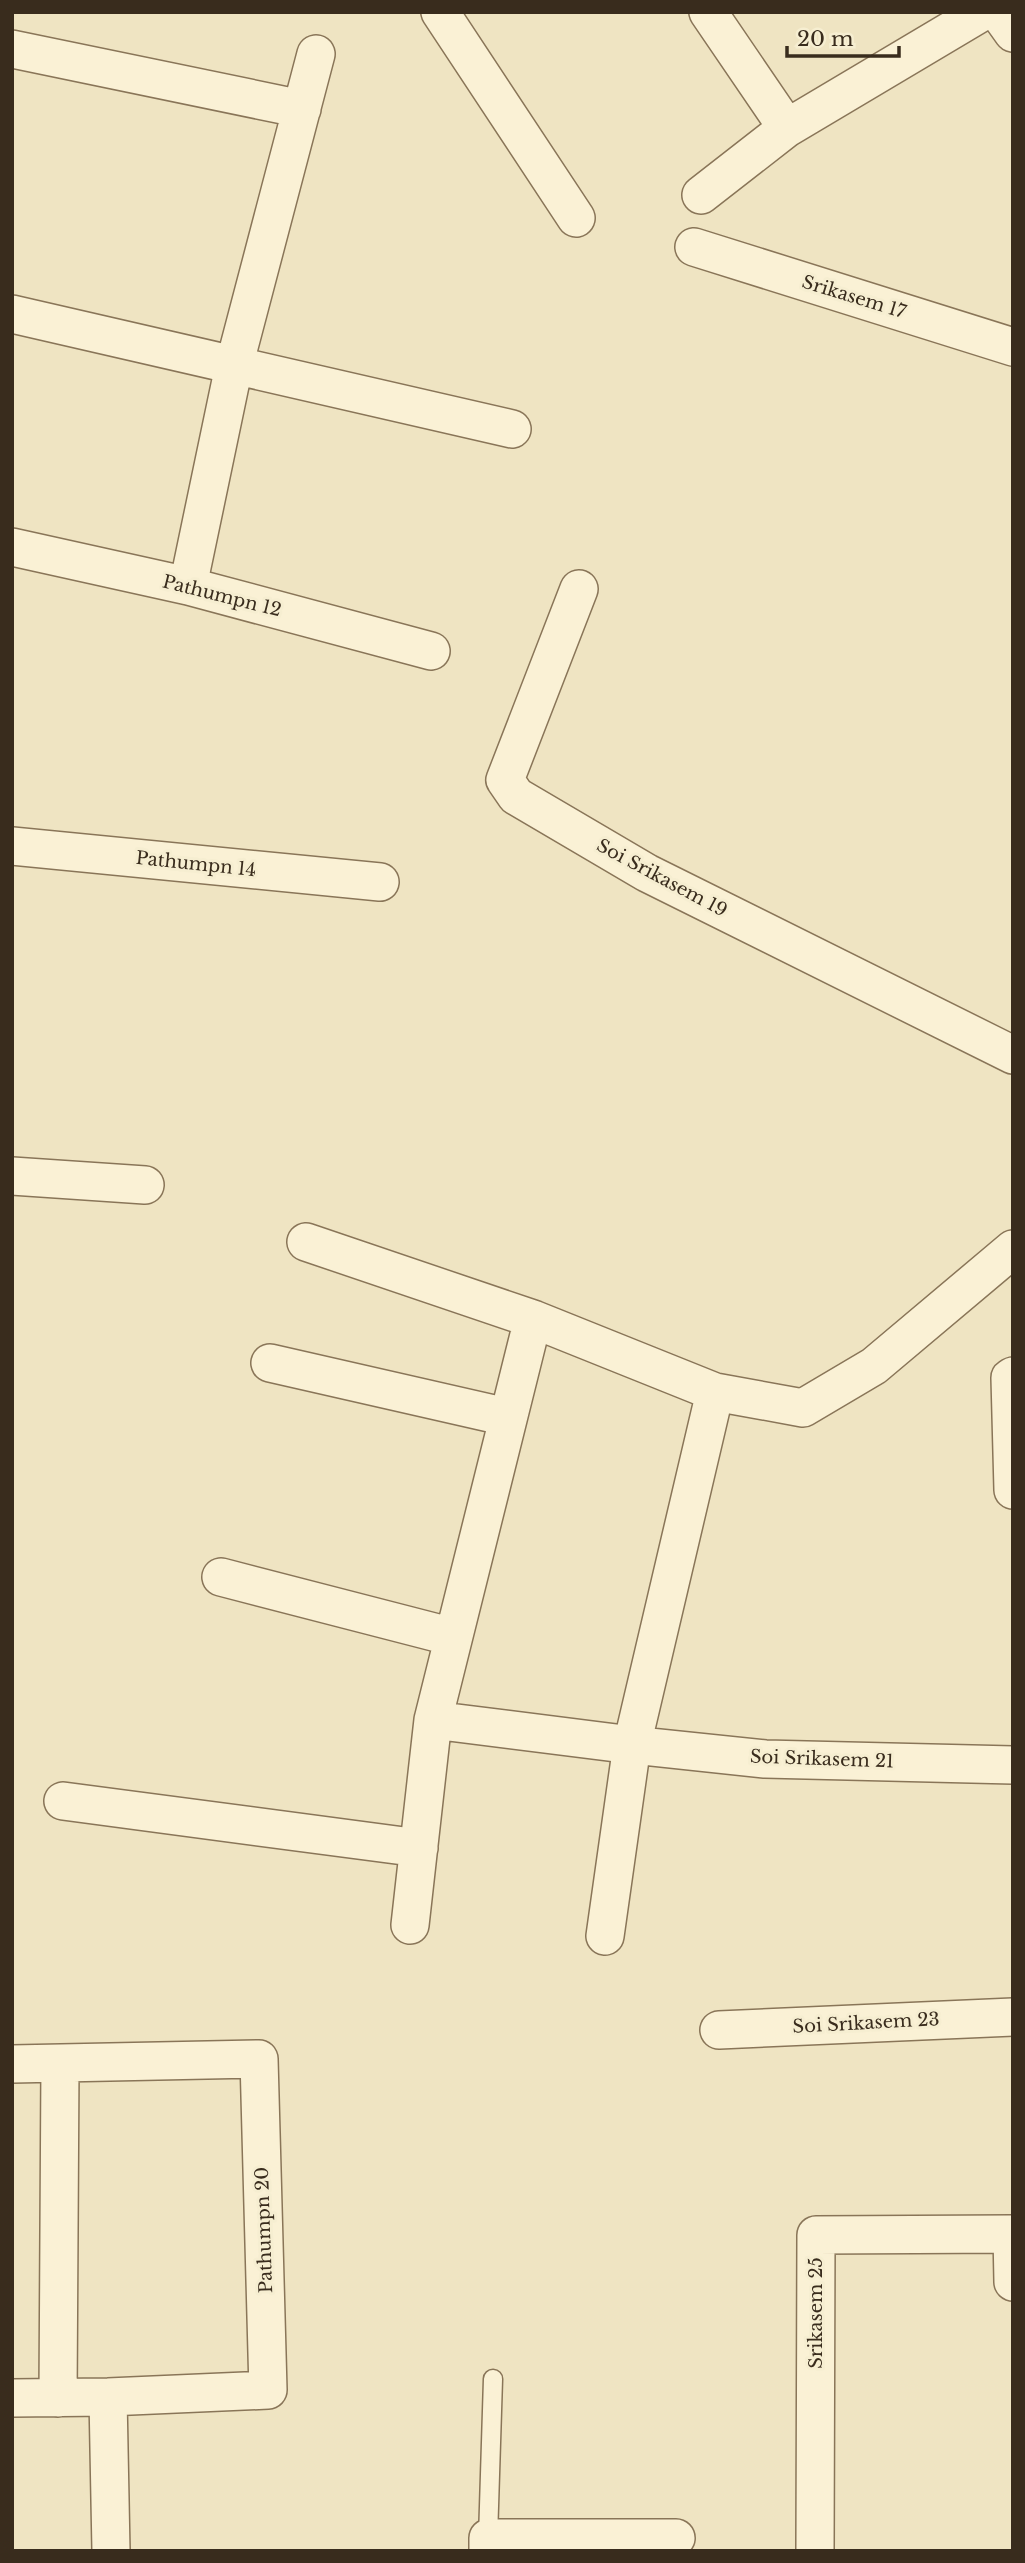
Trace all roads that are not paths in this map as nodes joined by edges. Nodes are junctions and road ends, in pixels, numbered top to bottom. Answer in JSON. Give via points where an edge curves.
{"nodes":[{"id":1,"x":440,"y":12,"type":"edge"},
{"id":2,"x":708,"y":12,"type":"edge"},
{"id":3,"x":982,"y":12,"type":"edge"},
{"id":4,"x":998,"y":12,"type":"edge"},
{"id":5,"x":1013,"y":33,"type":"edge"},
{"id":6,"x":12,"y":49,"type":"edge"},
{"id":7,"x":316,"y":54,"type":"dead end"},
{"id":8,"x":302,"y":109,"type":"junction"},
{"id":9,"x":787,"y":128,"type":"junction"},
{"id":10,"x":701,"y":195,"type":"dead end"},
{"id":11,"x":576,"y":218,"type":"dead end"},
{"id":12,"x":694,"y":247,"type":"dead end"},
{"id":13,"x":12,"y":314,"type":"edge"},
{"id":14,"x":1013,"y":347,"type":"edge"},
{"id":15,"x":234,"y":366,"type":"junction"},
{"id":16,"x":512,"y":429,"type":"dead end"},
{"id":17,"x":12,"y":547,"type":"edge"},
{"id":18,"x":188,"y":586,"type":"junction"},
{"id":19,"x":579,"y":589,"type":"dead end"},
{"id":20,"x":431,"y":651,"type":"dead end"},
{"id":21,"x":12,"y":846,"type":"edge"},
{"id":22,"x":380,"y":882,"type":"dead end"},
{"id":23,"x":1013,"y":1055,"type":"edge"},
{"id":24,"x":12,"y":1176,"type":"edge"},
{"id":25,"x":145,"y":1185,"type":"dead end"},
{"id":26,"x":306,"y":1242,"type":"dead end"},
{"id":27,"x":1013,"y":1249,"type":"edge"},
{"id":28,"x":533,"y":1318,"type":"junction"},
{"id":29,"x":270,"y":1363,"type":"dead end"},
{"id":30,"x":1013,"y":1376,"type":"edge"},
{"id":31,"x":715,"y":1392,"type":"junction"},
{"id":32,"x":507,"y":1417,"type":"junction"},
{"id":33,"x":1013,"y":1490,"type":"edge"},
{"id":34,"x":221,"y":1577,"type":"dead end"},
{"id":35,"x":453,"y":1637,"type":"junction"},
{"id":36,"x":433,"y":1720,"type":"junction"},
{"id":37,"x":632,"y":1745,"type":"junction"},
{"id":38,"x":1013,"y":1765,"type":"edge"},
{"id":39,"x":63,"y":1801,"type":"dead end"},
{"id":40,"x":419,"y":1849,"type":"junction"},
{"id":41,"x":410,"y":1925,"type":"dead end"},
{"id":42,"x":605,"y":1936,"type":"dead end"},
{"id":43,"x":1013,"y":2017,"type":"edge"},
{"id":44,"x":719,"y":2030,"type":"dead end"},
{"id":45,"x":12,"y":2064,"type":"edge"},
{"id":46,"x":61,"y":2064,"type":"junction"},
{"id":47,"x":1013,"y":2282,"type":"edge"},
{"id":48,"x":494,"y":2379,"type":"dead end"},
{"id":49,"x":108,"y":2397,"type":"junction"},
{"id":50,"x":12,"y":2398,"type":"edge"},
{"id":51,"x":58,"y":2398,"type":"junction"},
{"id":52,"x":676,"y":2538,"type":"dead end"},
{"id":53,"x":488,"y":2544,"type":"edge"},
{"id":54,"x":111,"y":2551,"type":"edge"},
{"id":55,"x":815,"y":2551,"type":"edge"}],
"edges":[{"from":1,"to":11,"type":"street"},
{"from":2,"to":9,"type":"street"},
{"from":3,"to":9,"type":"street"},
{"from":4,"to":5,"type":"street"},
{"from":6,"to":8,"type":"street"},
{"from":7,"to":8,"type":"street"},
{"from":8,"to":15,"type":"street"},
{"from":9,"to":10,"type":"street"},
{"from":12,"to":14,"type":"street","name":"Srikasem 17"},
{"from":13,"to":15,"type":"street"},
{"from":15,"to":16,"type":"street"},
{"from":15,"to":18,"type":"street"},
{"from":17,"to":18,"type":"street","name":"Pathumpn 12"},
{"from":18,"to":20,"type":"street","name":"Pathumpn 12"},
{"from":19,"to":23,"type":"street","name":"Soi Srikasem 19","via":[[505,780],[516,796],[647,873]]},
{"from":21,"to":22,"type":"street","name":"Pathumpn 14"},
{"from":24,"to":25,"type":"street"},
{"from":26,"to":28,"type":"street"},
{"from":27,"to":31,"type":"street","via":[[874,1366],[803,1408]]},
{"from":28,"to":31,"type":"street"},
{"from":28,"to":32,"type":"street"},
{"from":29,"to":32,"type":"street"},
{"from":30,"to":33,"type":"street"},
{"from":31,"to":37,"type":"street"},
{"from":32,"to":35,"type":"street"},
{"from":34,"to":35,"type":"street"},
{"from":35,"to":36,"type":"street"},
{"from":36,"to":37,"type":"street","name":"Soi Srikasem 21"},
{"from":36,"to":40,"type":"street"},
{"from":37,"to":38,"type":"street","name":"Soi Srikasem 21","via":[[765,1759]]},
{"from":37,"to":42,"type":"street"},
{"from":39,"to":40,"type":"street"},
{"from":40,"to":41,"type":"street"},
{"from":43,"to":44,"type":"street","name":"Soi Srikasem 23"},
{"from":45,"to":46,"type":"street","name":"Pathumpn 20"},
{"from":46,"to":49,"type":"street","name":"Pathumpn 20","via":[[259,2059],[268,2390]]},
{"from":46,"to":51,"type":"street"},
{"from":47,"to":55,"type":"street","name":"Srikasem 25","via":[[1012,2234],[816,2235]]},
{"from":48,"to":53,"type":"lane"},
{"from":49,"to":51,"type":"street","name":"Pathumpn 20"},
{"from":49,"to":54,"type":"street"},
{"from":50,"to":51,"type":"street","name":"Pathumpn 20"},
{"from":52,"to":53,"type":"street"}]}
